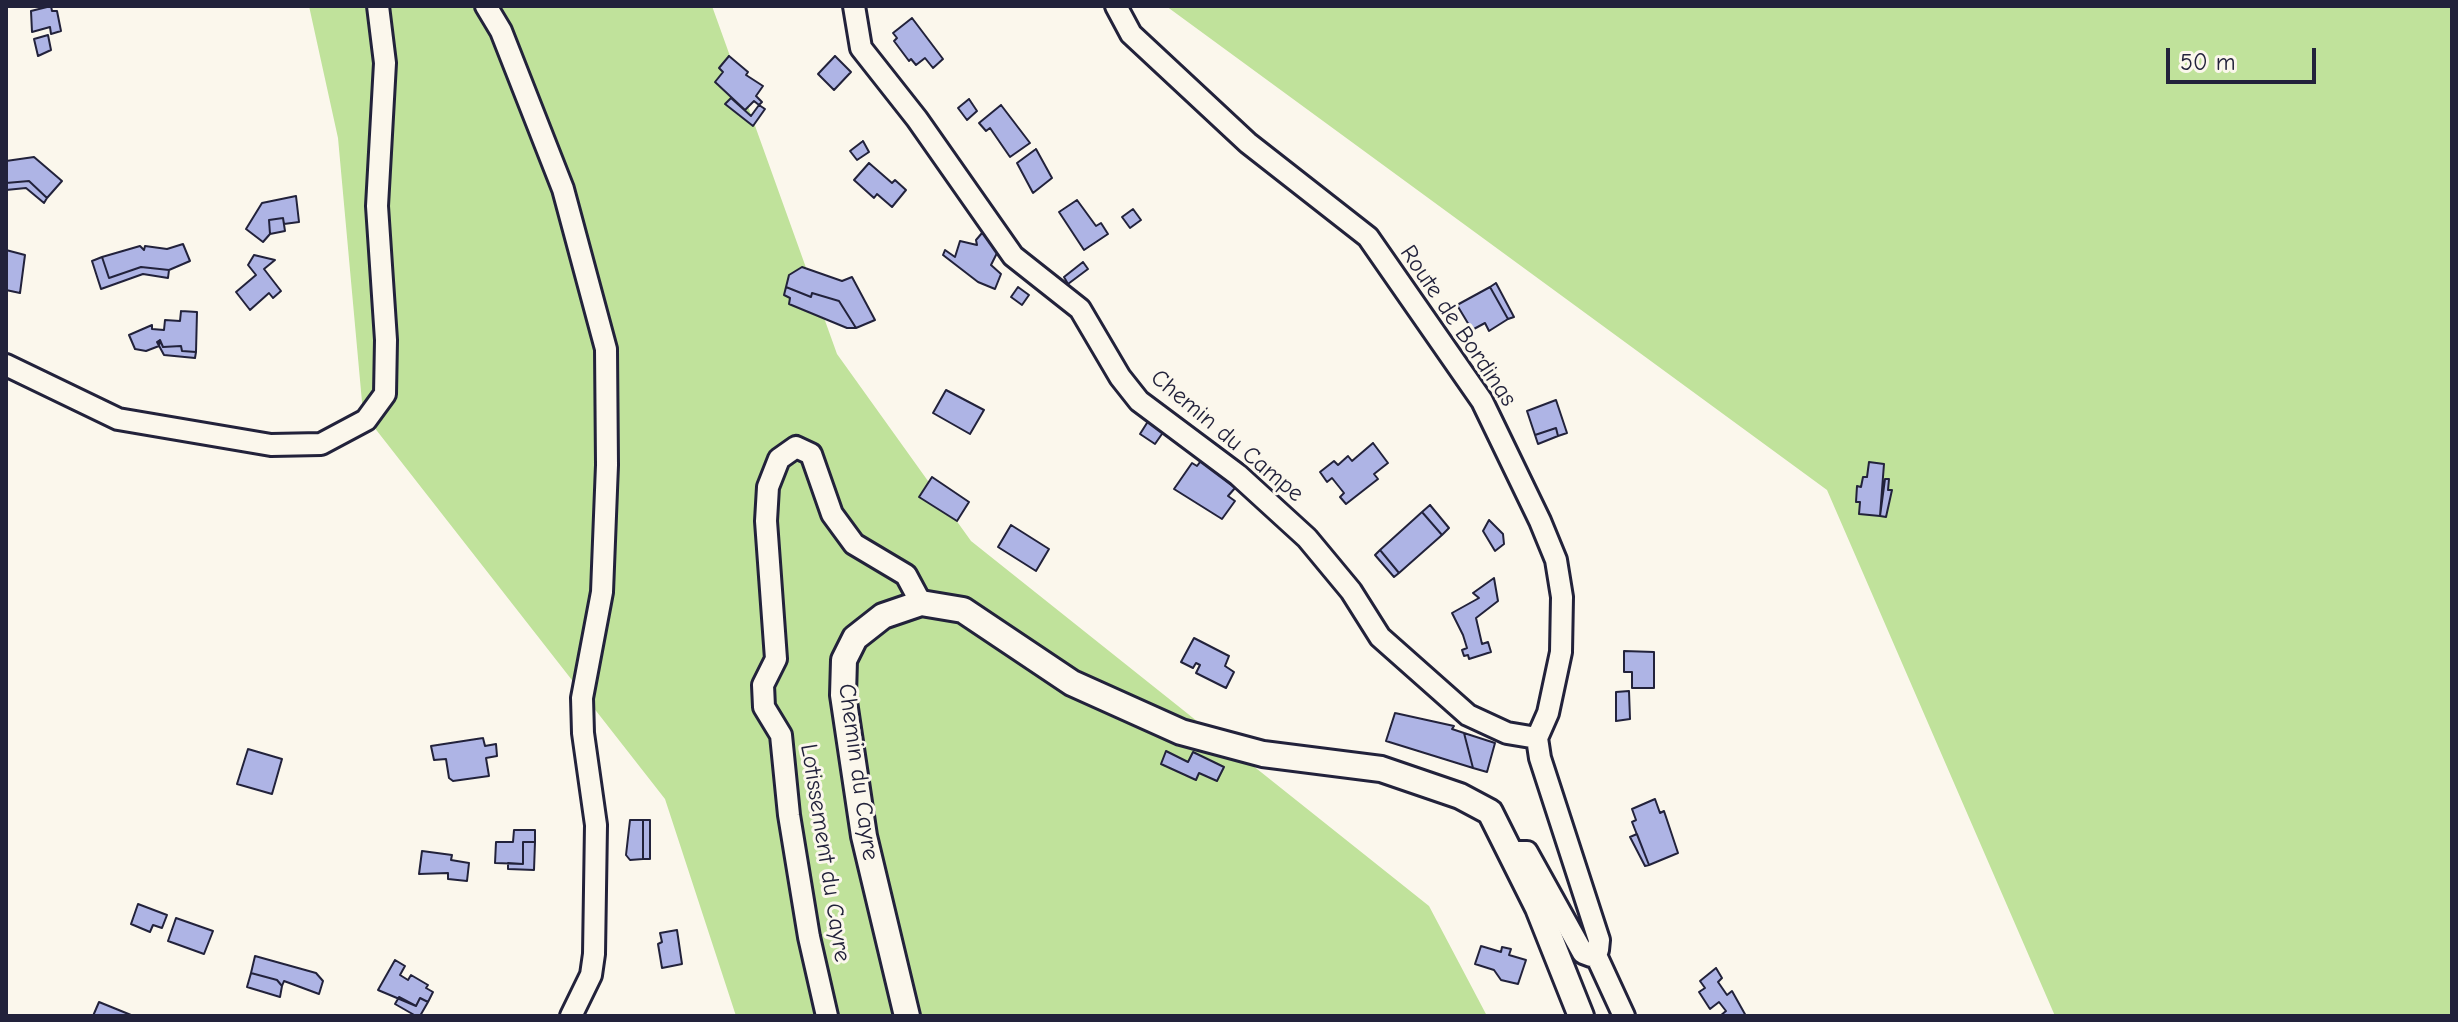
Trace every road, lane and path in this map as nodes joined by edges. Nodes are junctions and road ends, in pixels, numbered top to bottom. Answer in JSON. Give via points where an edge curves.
{"nodes":[{"id":1,"x":378,"y":6,"type":"edge"},
{"id":2,"x":486,"y":6,"type":"edge"},
{"id":3,"x":854,"y":6,"type":"edge"},
{"id":4,"x":1116,"y":6,"type":"edge"},
{"id":5,"x":6,"y":365,"type":"edge"},
{"id":6,"x":921,"y":603,"type":"junction"},
{"id":7,"x":1537,"y":738,"type":"junction"},
{"id":8,"x":1512,"y":852,"type":"junction"},
{"id":9,"x":1595,"y":953,"type":"junction"},
{"id":10,"x":571,"y":1016,"type":"edge"},
{"id":11,"x":827,"y":1016,"type":"edge"},
{"id":12,"x":907,"y":1016,"type":"edge"},
{"id":13,"x":1581,"y":1016,"type":"edge"},
{"id":14,"x":1624,"y":1016,"type":"edge"}],
"edges":[{"from":1,"to":5,"type":"street","via":[[385,63],[377,206],[385,394],[366,420],[321,444],[271,445],[118,419]]},
{"from":2,"to":10,"type":"street","via":[[501,31],[563,189],[606,349],[602,592],[582,698],[596,825],[591,975]]},
{"from":3,"to":7,"type":"street","name":"Chemin du Campe","via":[[861,48],[1013,256],[1080,309],[1139,401],[1238,475],[1307,538],[1380,637],[1468,715],[1507,733]]},
{"from":4,"to":7,"type":"street","name":"Route de Bordinas","via":[[1131,34],[1248,143],[1368,237],[1482,401],[1550,547],[1562,597],[1561,652]]},
{"from":6,"to":8,"type":"street","name":"Chemin du Cayre","via":[[963,610],[1072,683],[1181,732],[1263,754],[1381,769],[1460,796],[1490,812]]},
{"from":6,"to":11,"type":"street","name":"Lotissement du Cayre","via":[[906,575],[854,544],[832,514],[811,454],[796,447],[779,459],[768,487],[776,659],[763,685],[764,707],[781,735],[791,830]]},
{"from":6,"to":12,"type":"street","name":"Chemin du Cayre","via":[[883,616],[855,638],[844,660],[843,695],[864,836]]},
{"from":7,"to":9,"type":"street","via":[[1599,940]]},
{"from":8,"to":9,"type":"street","via":[[1527,852],[1583,953]]},
{"from":8,"to":13,"type":"street","name":"Chemin du Cayre"},
{"from":9,"to":14,"type":"street"}]}
